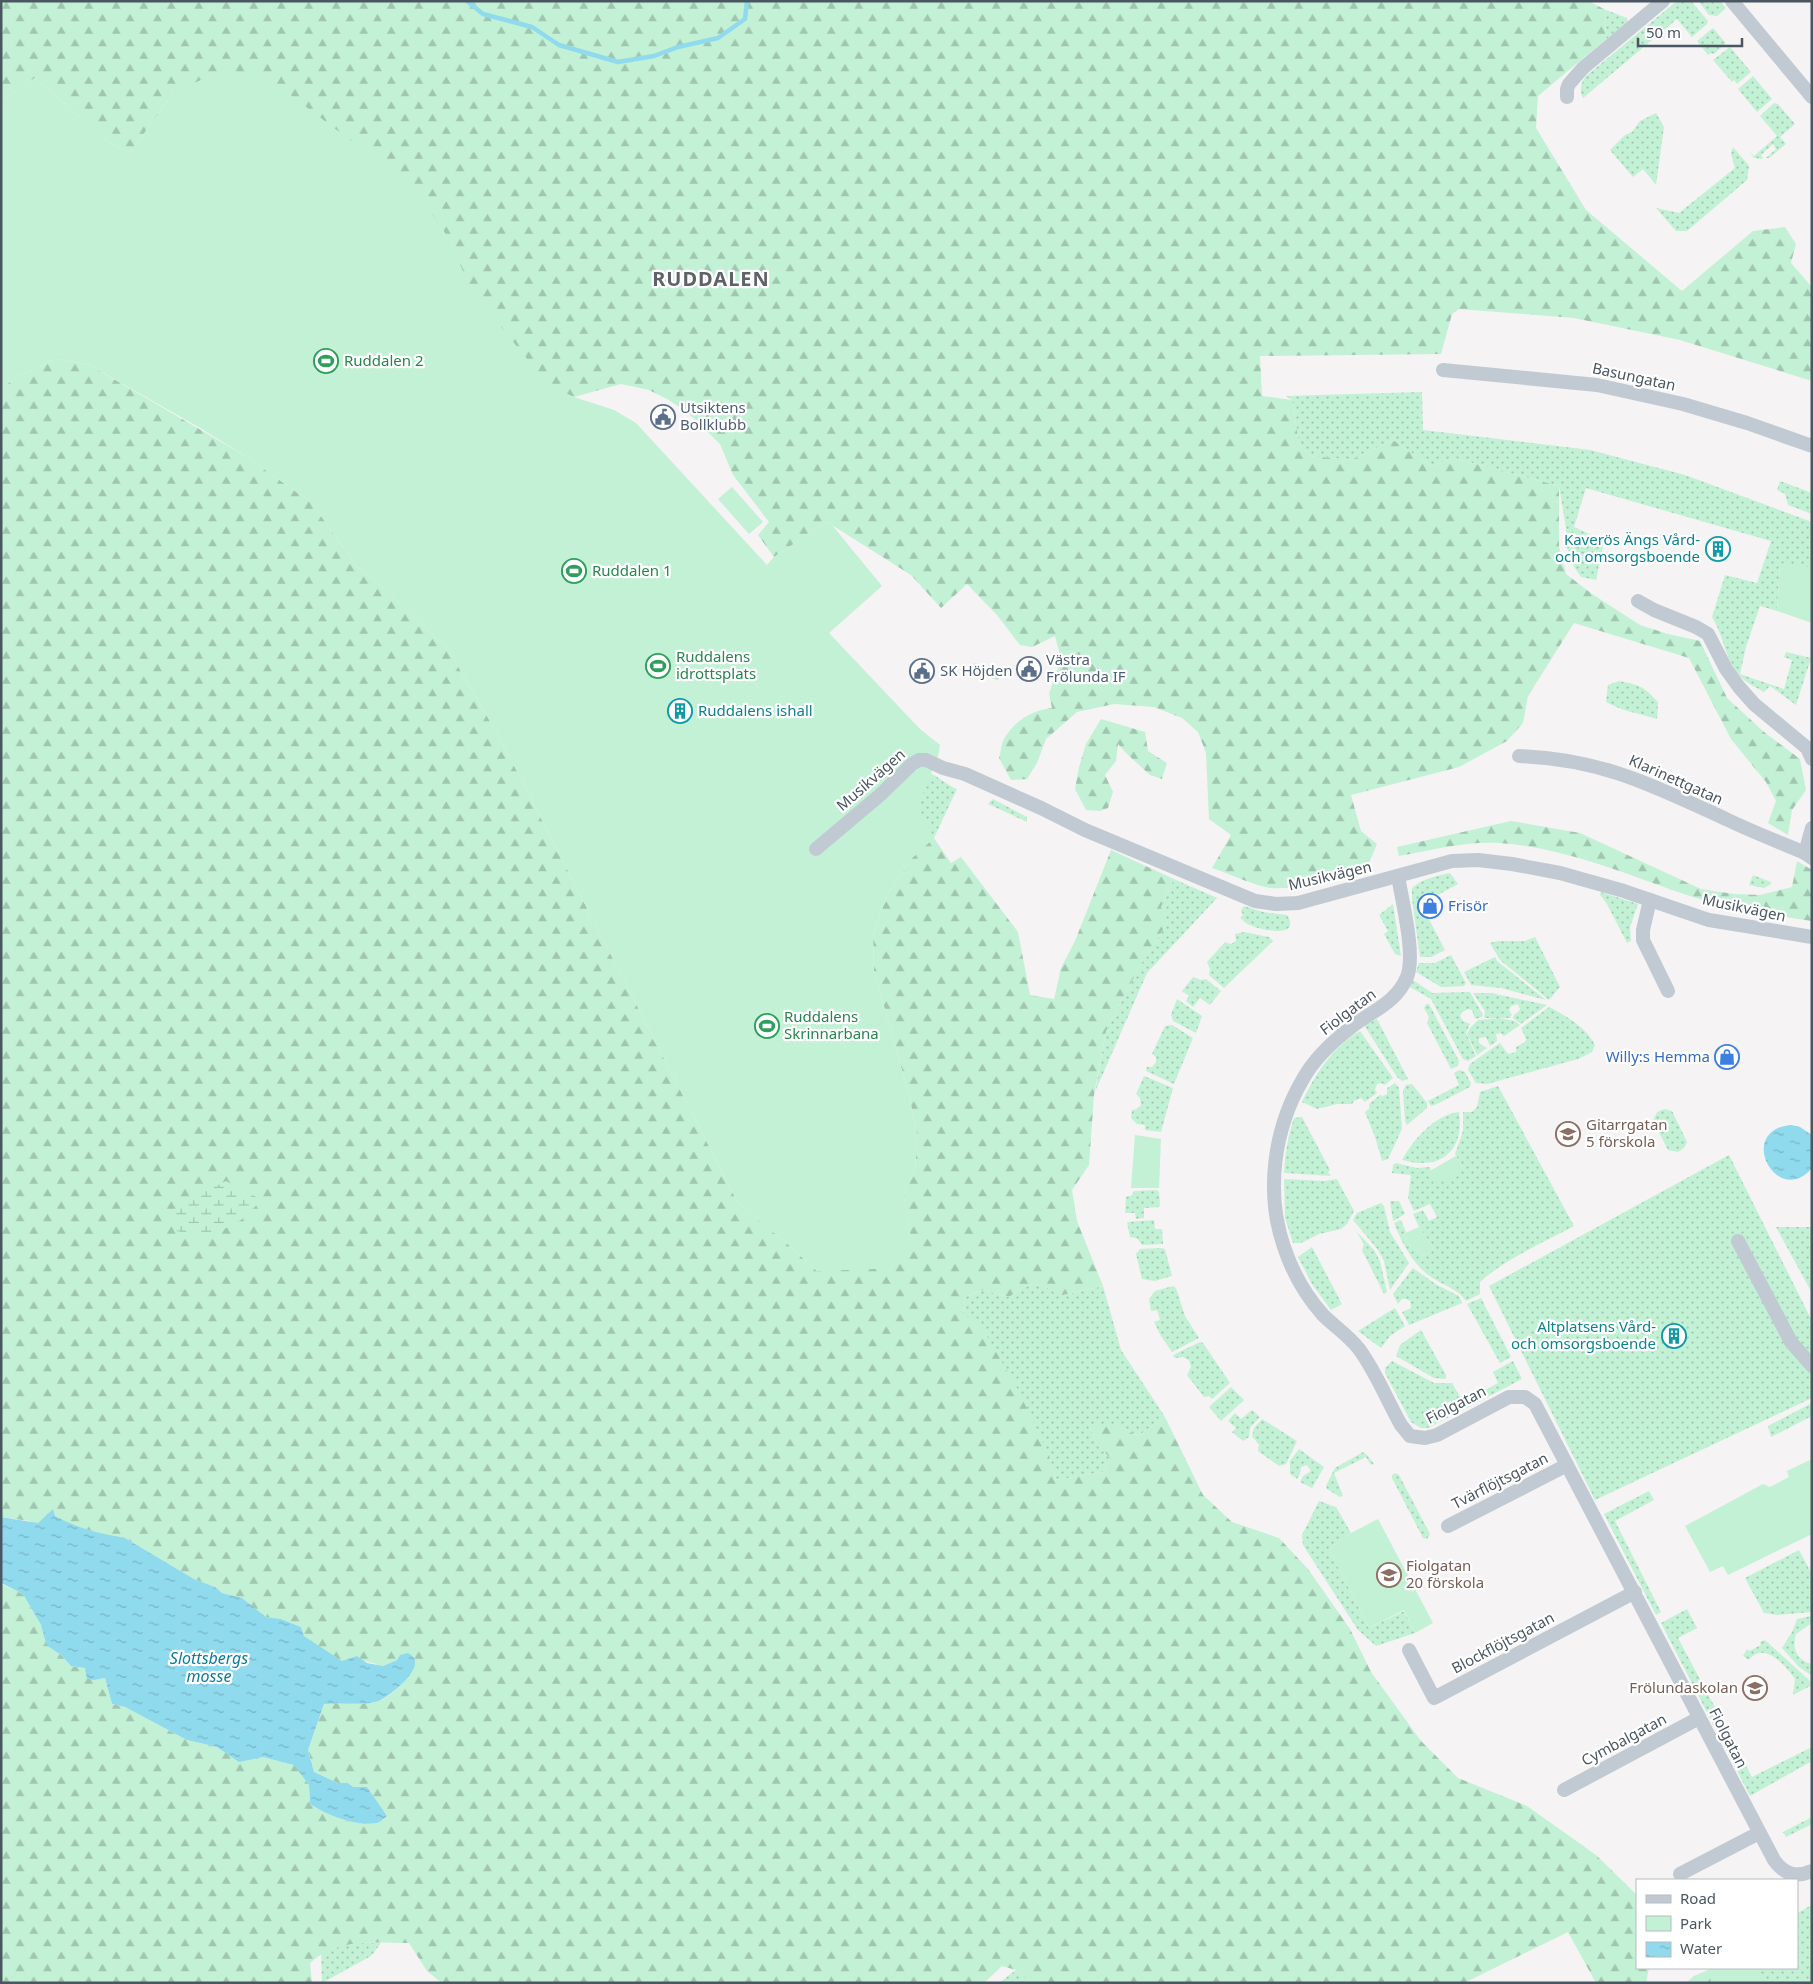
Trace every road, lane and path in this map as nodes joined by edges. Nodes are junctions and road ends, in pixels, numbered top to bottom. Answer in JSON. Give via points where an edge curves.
{"nodes":[{"id":1,"x":1663,"y":1,"type":"edge"},
{"id":2,"x":1732,"y":1,"type":"edge"},
{"id":3,"x":1567,"y":97,"type":"dead end"},
{"id":4,"x":1812,"y":97,"type":"edge"},
{"id":5,"x":1443,"y":370,"type":"dead end"},
{"id":6,"x":1812,"y":446,"type":"edge"},
{"id":7,"x":1638,"y":601,"type":"dead end"},
{"id":8,"x":1519,"y":756,"type":"dead end"},
{"id":9,"x":1812,"y":760,"type":"edge"},
{"id":10,"x":1812,"y":828,"type":"edge"},
{"id":11,"x":816,"y":849,"type":"dead end"},
{"id":12,"x":1808,"y":856,"type":"edge"},
{"id":13,"x":1398,"y":876,"type":"junction"},
{"id":14,"x":1650,"y":900,"type":"junction"},
{"id":15,"x":1812,"y":937,"type":"edge"},
{"id":16,"x":1668,"y":991,"type":"dead end"},
{"id":17,"x":1738,"y":1241,"type":"dead end"},
{"id":18,"x":1812,"y":1366,"type":"edge"},
{"id":19,"x":1568,"y":1465,"type":"junction"},
{"id":20,"x":1448,"y":1526,"type":"dead end"},
{"id":21,"x":1635,"y":1592,"type":"junction"},
{"id":22,"x":1410,"y":1650,"type":"dead end"},
{"id":23,"x":1699,"y":1718,"type":"junction"},
{"id":24,"x":1564,"y":1790,"type":"dead end"},
{"id":25,"x":1759,"y":1833,"type":"junction"},
{"id":26,"x":1812,"y":1872,"type":"edge"},
{"id":27,"x":1680,"y":1874,"type":"dead end"}],
"edges":[{"from":1,"to":3,"type":"street","via":[[1583,68],[1569,84]]},
{"from":2,"to":4,"type":"street"},
{"from":5,"to":6,"type":"street","name":"Basungatan","via":[[1597,385],[1683,404]]},
{"from":7,"to":9,"type":"street","via":[[1708,634],[1739,687],[1754,704],[1807,748]]},
{"from":8,"to":12,"type":"street","name":"Klarinettgatan","via":[[1552,757],[1624,774]]},
{"from":10,"to":12,"type":"street"},
{"from":11,"to":13,"type":"street","name":"Musikvägen","via":[[912,764],[926,760],[1255,901],[1298,903]]},
{"from":13,"to":14,"type":"street","name":"Musikvägen","via":[[1452,861],[1478,860],[1560,873]]},
{"from":13,"to":19,"type":"street","name":"Fiolgatan","via":[[1410,959],[1408,972],[1398,993],[1334,1041],[1299,1086],[1281,1133],[1276,1160],[1274,1202],[1281,1238],[1291,1265],[1312,1301],[1358,1348],[1410,1436],[1425,1438],[1437,1435],[1509,1397],[1517,1396],[1530,1399],[1535,1404]]},
{"from":14,"to":15,"type":"street","name":"Musikvägen","via":[[1709,920]]},
{"from":14,"to":16,"type":"street","via":[[1642,930],[1643,940]]},
{"from":17,"to":18,"type":"street","via":[[1791,1342]]},
{"from":19,"to":20,"type":"street","name":"Tvärflöjtsgatan"},
{"from":19,"to":21,"type":"street","name":"Fiolgatan"},
{"from":21,"to":22,"type":"street","name":"Blockflöjtsgatan","via":[[1434,1698]]},
{"from":21,"to":23,"type":"street","name":"Fiolgatan"},
{"from":23,"to":24,"type":"street","name":"Cymbalgatan"},
{"from":23,"to":25,"type":"street","name":"Fiolgatan"},
{"from":25,"to":26,"type":"street","name":"Fiolgatan","via":[[1785,1872],[1794,1875]]},
{"from":25,"to":27,"type":"street"}]}
